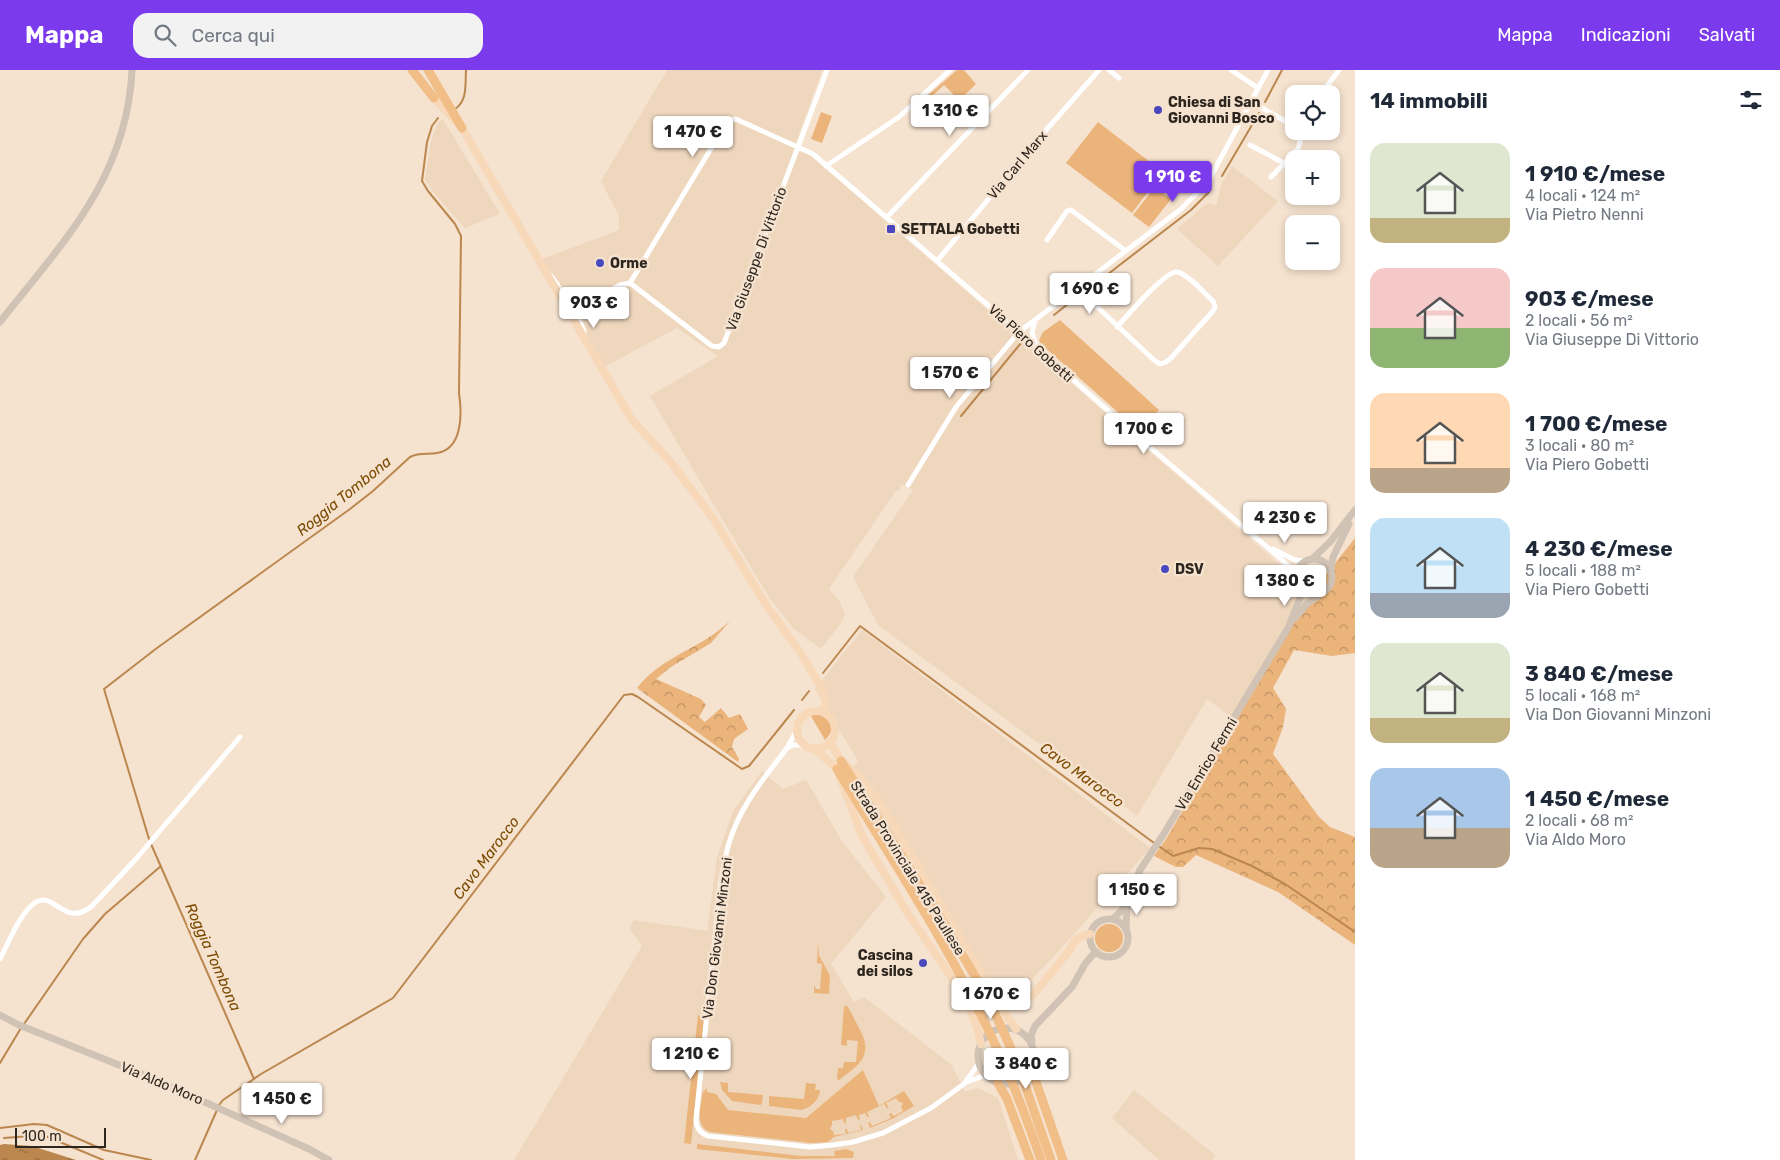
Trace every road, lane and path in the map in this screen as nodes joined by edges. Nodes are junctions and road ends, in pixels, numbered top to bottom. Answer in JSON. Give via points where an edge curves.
{"nodes":[{"id":1,"x":132,"y":70,"type":"edge"},
{"id":2,"x":412,"y":70,"type":"edge"},
{"id":3,"x":418,"y":70,"type":"edge"},
{"id":4,"x":429,"y":70,"type":"edge"},
{"id":5,"x":827,"y":70,"type":"edge"},
{"id":6,"x":950,"y":70,"type":"edge"},
{"id":7,"x":1028,"y":70,"type":"edge"},
{"id":8,"x":1099,"y":70,"type":"edge"},
{"id":9,"x":1109,"y":70,"type":"edge"},
{"id":10,"x":1233,"y":70,"type":"edge"},
{"id":11,"x":1268,"y":70,"type":"edge"},
{"id":12,"x":1339,"y":70,"type":"edge"},
{"id":13,"x":1119,"y":78,"type":"dead end"},
{"id":14,"x":1328,"y":85,"type":"edge"},
{"id":15,"x":1258,"y":88,"type":"junction"},
{"id":16,"x":434,"y":98,"type":"junction"},
{"id":17,"x":1251,"y":102,"type":"junction"},
{"id":18,"x":1285,"y":121,"type":"edge"},
{"id":19,"x":462,"y":128,"type":"junction"},
{"id":20,"x":1300,"y":140,"type":"edge"},
{"id":21,"x":1250,"y":145,"type":"dead end"},
{"id":22,"x":798,"y":146,"type":"junction"},
{"id":23,"x":1284,"y":163,"type":"junction"},
{"id":24,"x":826,"y":166,"type":"junction"},
{"id":25,"x":1271,"y":178,"type":"dead end"},
{"id":26,"x":887,"y":217,"type":"junction"},
{"id":27,"x":1047,"y":240,"type":"dead end"},
{"id":28,"x":1126,"y":252,"type":"junction"},
{"id":29,"x":937,"y":261,"type":"junction"},
{"id":30,"x":545,"y":270,"type":"junction"},
{"id":31,"x":630,"y":283,"type":"junction"},
{"id":32,"x":1077,"y":288,"type":"junction"},
{"id":33,"x":582,"y":307,"type":"junction"},
{"id":34,"x":1035,"y":320,"type":"junction"},
{"id":35,"x":0,"y":322,"type":"edge"},
{"id":36,"x":1118,"y":326,"type":"junction"},
{"id":37,"x":1019,"y":332,"type":"junction"},
{"id":38,"x":590,"y":348,"type":"junction"},
{"id":39,"x":1041,"y":352,"type":"junction"},
{"id":40,"x":908,"y":485,"type":"dead end"},
{"id":41,"x":1355,"y":510,"type":"edge"},
{"id":42,"x":1261,"y":542,"type":"junction"},
{"id":43,"x":1309,"y":560,"type":"junction"},
{"id":44,"x":1331,"y":570,"type":"junction"},
{"id":45,"x":1297,"y":584,"type":"junction"},
{"id":46,"x":1319,"y":595,"type":"junction"},
{"id":47,"x":1288,"y":628,"type":"junction"},
{"id":48,"x":822,"y":712,"type":"junction"},
{"id":49,"x":797,"y":730,"type":"junction"},
{"id":50,"x":240,"y":736,"type":"dead end"},
{"id":51,"x":830,"y":742,"type":"junction"},
{"id":52,"x":804,"y":745,"type":"junction"},
{"id":53,"x":787,"y":748,"type":"junction"},
{"id":54,"x":815,"y":749,"type":"junction"},
{"id":55,"x":839,"y":765,"type":"junction"},
{"id":56,"x":1127,"y":902,"type":"junction"},
{"id":57,"x":1113,"y":919,"type":"junction"},
{"id":58,"x":1127,"y":930,"type":"junction"},
{"id":59,"x":1090,"y":934,"type":"junction"},
{"id":60,"x":1094,"y":952,"type":"junction"},
{"id":61,"x":0,"y":960,"type":"edge"},
{"id":62,"x":986,"y":980,"type":"junction"},
{"id":63,"x":0,"y":1014,"type":"edge"},
{"id":64,"x":1038,"y":1022,"type":"junction"},
{"id":65,"x":0,"y":1023,"type":"edge"},
{"id":66,"x":19,"y":1025,"type":"junction"},
{"id":67,"x":1018,"y":1030,"type":"junction"},
{"id":68,"x":981,"y":1044,"type":"junction"},
{"id":69,"x":1033,"y":1045,"type":"junction"},
{"id":70,"x":979,"y":1063,"type":"junction"},
{"id":71,"x":1034,"y":1063,"type":"junction"},
{"id":72,"x":986,"y":1075,"type":"junction"},
{"id":73,"x":998,"y":1083,"type":"junction"},
{"id":74,"x":964,"y":1084,"type":"junction"},
{"id":75,"x":330,"y":1160,"type":"edge"},
{"id":76,"x":1030,"y":1160,"type":"edge"},
{"id":77,"x":1041,"y":1160,"type":"edge"},
{"id":78,"x":1051,"y":1160,"type":"edge"},
{"id":79,"x":1063,"y":1160,"type":"edge"}],
"edges":[{"from":1,"to":35,"type":"main road","via":[[124,124],[99,190]]},
{"from":2,"to":16,"type":"highway"},
{"from":3,"to":16,"type":"highway"},
{"from":4,"to":19,"type":"highway"},
{"from":5,"to":22,"type":"street","name":"Via Giuseppe Di Vittorio"},
{"from":6,"to":24,"type":"street","via":[[899,117]]},
{"from":7,"to":26,"type":"street"},
{"from":8,"to":29,"type":"street","name":"Via Carl Marx"},
{"from":9,"to":13,"type":"street"},
{"from":10,"to":15,"type":"street"},
{"from":11,"to":15,"type":"street"},
{"from":12,"to":14,"type":"street"},
{"from":15,"to":17,"type":"street"},
{"from":16,"to":19,"type":"main road"},
{"from":17,"to":18,"type":"street"},
{"from":17,"to":28,"type":"street","via":[[1208,182],[1181,210]]},
{"from":19,"to":30,"type":"main road"},
{"from":20,"to":23,"type":"street"},
{"from":21,"to":23,"type":"street"},
{"from":22,"to":24,"type":"street","name":"Via Piero Gobetti"},
{"from":22,"to":31,"type":"street","name":"Via Piero Gobetti","via":[[738,120],[727,122]]},
{"from":22,"to":31,"type":"street","name":"Via Giuseppe Di Vittorio","via":[[721,346],[712,346]]},
{"from":23,"to":25,"type":"street"},
{"from":24,"to":26,"type":"street","name":"Via Piero Gobetti"},
{"from":26,"to":29,"type":"street","name":"Via Piero Gobetti"},
{"from":27,"to":28,"type":"street","via":[[1071,210]]},
{"from":28,"to":32,"type":"street"},
{"from":29,"to":37,"type":"street","name":"Via Piero Gobetti"},
{"from":30,"to":33,"type":"street","via":[[554,278],[570,304]]},
{"from":30,"to":38,"type":"main road"},
{"from":31,"to":33,"type":"street","via":[[620,285]]},
{"from":32,"to":34,"type":"street"},
{"from":32,"to":36,"type":"street"},
{"from":33,"to":38,"type":"street","via":[[578,317]]},
{"from":34,"to":37,"type":"street"},
{"from":34,"to":39,"type":"street","via":[[1032,336]]},
{"from":36,"to":36,"type":"street","via":[[1152,289],[1173,272],[1184,275],[1213,301],[1215,307],[1171,358],[1160,364]]},
{"from":37,"to":39,"type":"street","name":"Via Piero Gobetti"},
{"from":37,"to":40,"type":"street","via":[[956,407]]},
{"from":38,"to":48,"type":"main road","via":[[632,420],[670,462],[713,518],[766,605],[800,652],[822,688],[826,704]]},
{"from":39,"to":42,"type":"street","name":"Via Piero Gobetti"},
{"from":41,"to":43,"type":"main road","via":[[1330,542]]},
{"from":41,"to":44,"type":"main road","via":[[1334,552]]},
{"from":42,"to":43,"type":"street","via":[[1294,560]]},
{"from":42,"to":45,"type":"street","via":[[1288,566]]},
{"from":43,"to":44,"type":"main road","via":[[1322,560]]},
{"from":43,"to":45,"type":"main road","via":[[1297,570]]},
{"from":44,"to":46,"type":"main road","via":[[1330,588]]},
{"from":45,"to":46,"type":"main road","via":[[1307,594]]},
{"from":45,"to":47,"type":"main road","via":[[1300,598]]},
{"from":46,"to":47,"type":"main road","via":[[1307,604]]},
{"from":47,"to":56,"type":"main road","name":"Via Enrico Fermi","via":[[1140,870]]},
{"from":48,"to":49,"type":"main road","via":[[804,715]]},
{"from":48,"to":51,"type":"main road","via":[[829,716],[834,726]]},
{"from":49,"to":52,"type":"main road"},
{"from":49,"to":53,"type":"street","name":"Via Don Giovanni Minzoni"},
{"from":50,"to":61,"type":"street","via":[[92,906],[84,913],[73,914],[46,900],[37,902],[25,914]]},
{"from":51,"to":54,"type":"main road"},
{"from":51,"to":55,"type":"main road","name":"Strada Provinciale 415 Paullese"},
{"from":52,"to":53,"type":"street"},
{"from":52,"to":54,"type":"main road"},
{"from":53,"to":74,"type":"street","name":"Via Don Giovanni Minzoni","via":[[739,818],[726,854],[697,1128],[708,1136],[810,1147],[833,1145],[871,1137],[900,1125]]},
{"from":54,"to":55,"type":"main road","name":"Strada Provinciale 415 Paullese"},
{"from":55,"to":62,"type":"main road","via":[[854,772],[883,807]]},
{"from":55,"to":68,"type":"main road","via":[[862,836],[908,914],[964,997],[978,1027]]},
{"from":55,"to":77,"type":"highway","via":[[987,1027],[1010,1076]]},
{"from":55,"to":78,"type":"highway","name":"Strada Provinciale 415 Paullese","via":[[934,907],[999,1021]]},
{"from":56,"to":57,"type":"main road","name":"Via Enrico Fermi"},
{"from":56,"to":58,"type":"main road","name":"Via Enrico Fermi"},
{"from":57,"to":58,"type":"main road"},
{"from":57,"to":59,"type":"main road","via":[[1096,923]]},
{"from":58,"to":60,"type":"main road","via":[[1127,945],[1120,955],[1107,958]]},
{"from":59,"to":60,"type":"main road"},
{"from":59,"to":62,"type":"main road","via":[[1075,940],[1040,987],[1025,999],[1004,996]]},
{"from":60,"to":64,"type":"main road","via":[[1072,987]]},
{"from":62,"to":67,"type":"main road"},
{"from":63,"to":66,"type":"main road","name":"Via Aldo Moro"},
{"from":64,"to":67,"type":"main road"},
{"from":64,"to":69,"type":"main road","via":[[1031,1035]]},
{"from":65,"to":66,"type":"main road","name":"Via Aldo Moro"},
{"from":66,"to":75,"type":"main road","name":"Via Aldo Moro","via":[[149,1077]]},
{"from":67,"to":68,"type":"main road","via":[[997,1029]]},
{"from":67,"to":69,"type":"main road"},
{"from":68,"to":70,"type":"main road"},
{"from":69,"to":71,"type":"main road"},
{"from":70,"to":72,"type":"main road"},
{"from":70,"to":74,"type":"street","name":"Via Don Giovanni Minzoni"},
{"from":71,"to":73,"type":"main road","via":[[1030,1072],[1019,1081]]},
{"from":71,"to":79,"type":"highway","via":[[1038,1091]]},
{"from":72,"to":73,"type":"main road"},
{"from":72,"to":74,"type":"street","name":"Via Don Giovanni Minzoni"},
{"from":73,"to":76,"type":"highway","via":[[1007,1098]]}]}
